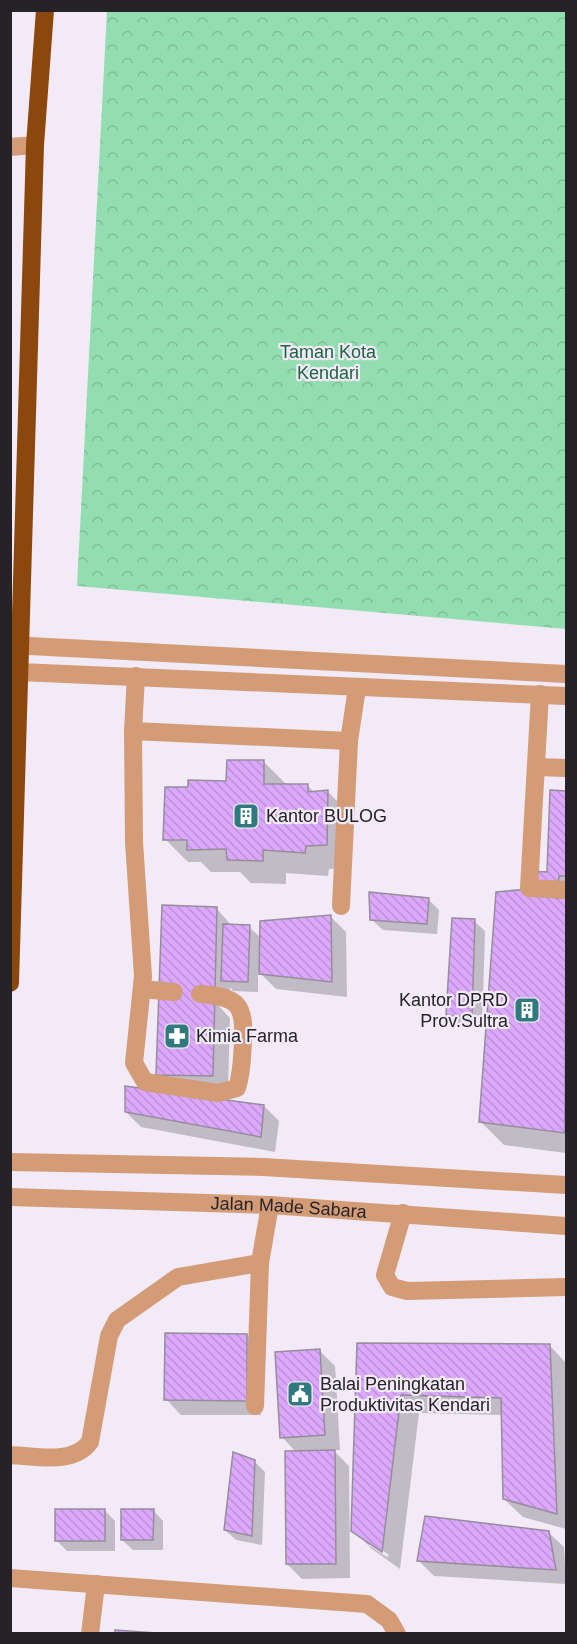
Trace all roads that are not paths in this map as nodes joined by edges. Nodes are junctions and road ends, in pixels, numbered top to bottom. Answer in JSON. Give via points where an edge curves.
{"nodes":[{"id":1,"x":45,"y":12,"type":"edge"},
{"id":2,"x":35,"y":145,"type":"junction"},
{"id":3,"x":10,"y":147,"type":"edge"},
{"id":4,"x":16,"y":645,"type":"edge"},
{"id":5,"x":20,"y":672,"type":"junction"},
{"id":6,"x":567,"y":674,"type":"edge"},
{"id":7,"x":136,"y":676,"type":"junction"},
{"id":8,"x":357,"y":688,"type":"junction"},
{"id":9,"x":540,"y":694,"type":"junction"},
{"id":10,"x":567,"y":696,"type":"edge"},
{"id":11,"x":133,"y":731,"type":"junction"},
{"id":12,"x":349,"y":741,"type":"junction"},
{"id":13,"x":536,"y":767,"type":"junction"},
{"id":14,"x":567,"y":768,"type":"edge"},
{"id":15,"x":13,"y":853,"type":"edge"},
{"id":16,"x":567,"y":890,"type":"edge"},
{"id":17,"x":341,"y":906,"type":"dead end"},
{"id":18,"x":11,"y":915,"type":"edge"},
{"id":19,"x":10,"y":983,"type":"edge"},
{"id":20,"x":142,"y":989,"type":"junction"},
{"id":21,"x":174,"y":992,"type":"dead end"},
{"id":22,"x":200,"y":994,"type":"dead end"},
{"id":23,"x":10,"y":1162,"type":"edge"},
{"id":24,"x":567,"y":1185,"type":"edge"},
{"id":25,"x":10,"y":1197,"type":"edge"},
{"id":26,"x":270,"y":1204,"type":"junction"},
{"id":27,"x":403,"y":1213,"type":"junction"},
{"id":28,"x":567,"y":1226,"type":"edge"},
{"id":29,"x":260,"y":1263,"type":"junction"},
{"id":30,"x":567,"y":1287,"type":"edge"},
{"id":31,"x":255,"y":1406,"type":"dead end"},
{"id":32,"x":10,"y":1455,"type":"edge"},
{"id":33,"x":10,"y":1578,"type":"edge"},
{"id":34,"x":96,"y":1584,"type":"junction"},
{"id":35,"x":90,"y":1634,"type":"edge"},
{"id":36,"x":397,"y":1634,"type":"edge"}],
"edges":[{"from":1,"to":2,"type":"highway"},
{"from":2,"to":3,"type":"street"},
{"from":2,"to":4,"type":"highway"},
{"from":4,"to":5,"type":"highway"},
{"from":4,"to":6,"type":"street"},
{"from":5,"to":7,"type":"street"},
{"from":5,"to":15,"type":"highway"},
{"from":7,"to":8,"type":"street"},
{"from":7,"to":11,"type":"street"},
{"from":8,"to":9,"type":"street"},
{"from":8,"to":12,"type":"street"},
{"from":9,"to":10,"type":"street"},
{"from":9,"to":13,"type":"street"},
{"from":11,"to":12,"type":"street"},
{"from":11,"to":20,"type":"street"},
{"from":12,"to":17,"type":"street"},
{"from":13,"to":14,"type":"street"},
{"from":13,"to":16,"type":"street","via":[[529,888]]},
{"from":15,"to":18,"type":"highway"},
{"from":18,"to":19,"type":"highway"},
{"from":20,"to":21,"type":"street"},
{"from":20,"to":22,"type":"street","via":[[134,1063],[146,1082],[218,1093],[237,1088],[242,1074],[244,1016],[225,996]]},
{"from":23,"to":24,"type":"street","name":"Jalan Made Sabara","via":[[274,1167]]},
{"from":25,"to":26,"type":"street","name":"Jalan Made Sabara"},
{"from":26,"to":27,"type":"street","name":"Jalan Made Sabara"},
{"from":26,"to":29,"type":"street"},
{"from":27,"to":28,"type":"street","name":"Jalan Made Sabara"},
{"from":27,"to":30,"type":"street","via":[[384,1275],[392,1287],[407,1292]]},
{"from":29,"to":31,"type":"street"},
{"from":29,"to":32,"type":"street","via":[[184,1275],[137,1304],[117,1320],[109,1336],[90,1442],[83,1451],[72,1457]]},
{"from":33,"to":34,"type":"street"},
{"from":34,"to":35,"type":"street"},
{"from":34,"to":36,"type":"street","via":[[367,1604],[389,1620]]}]}
